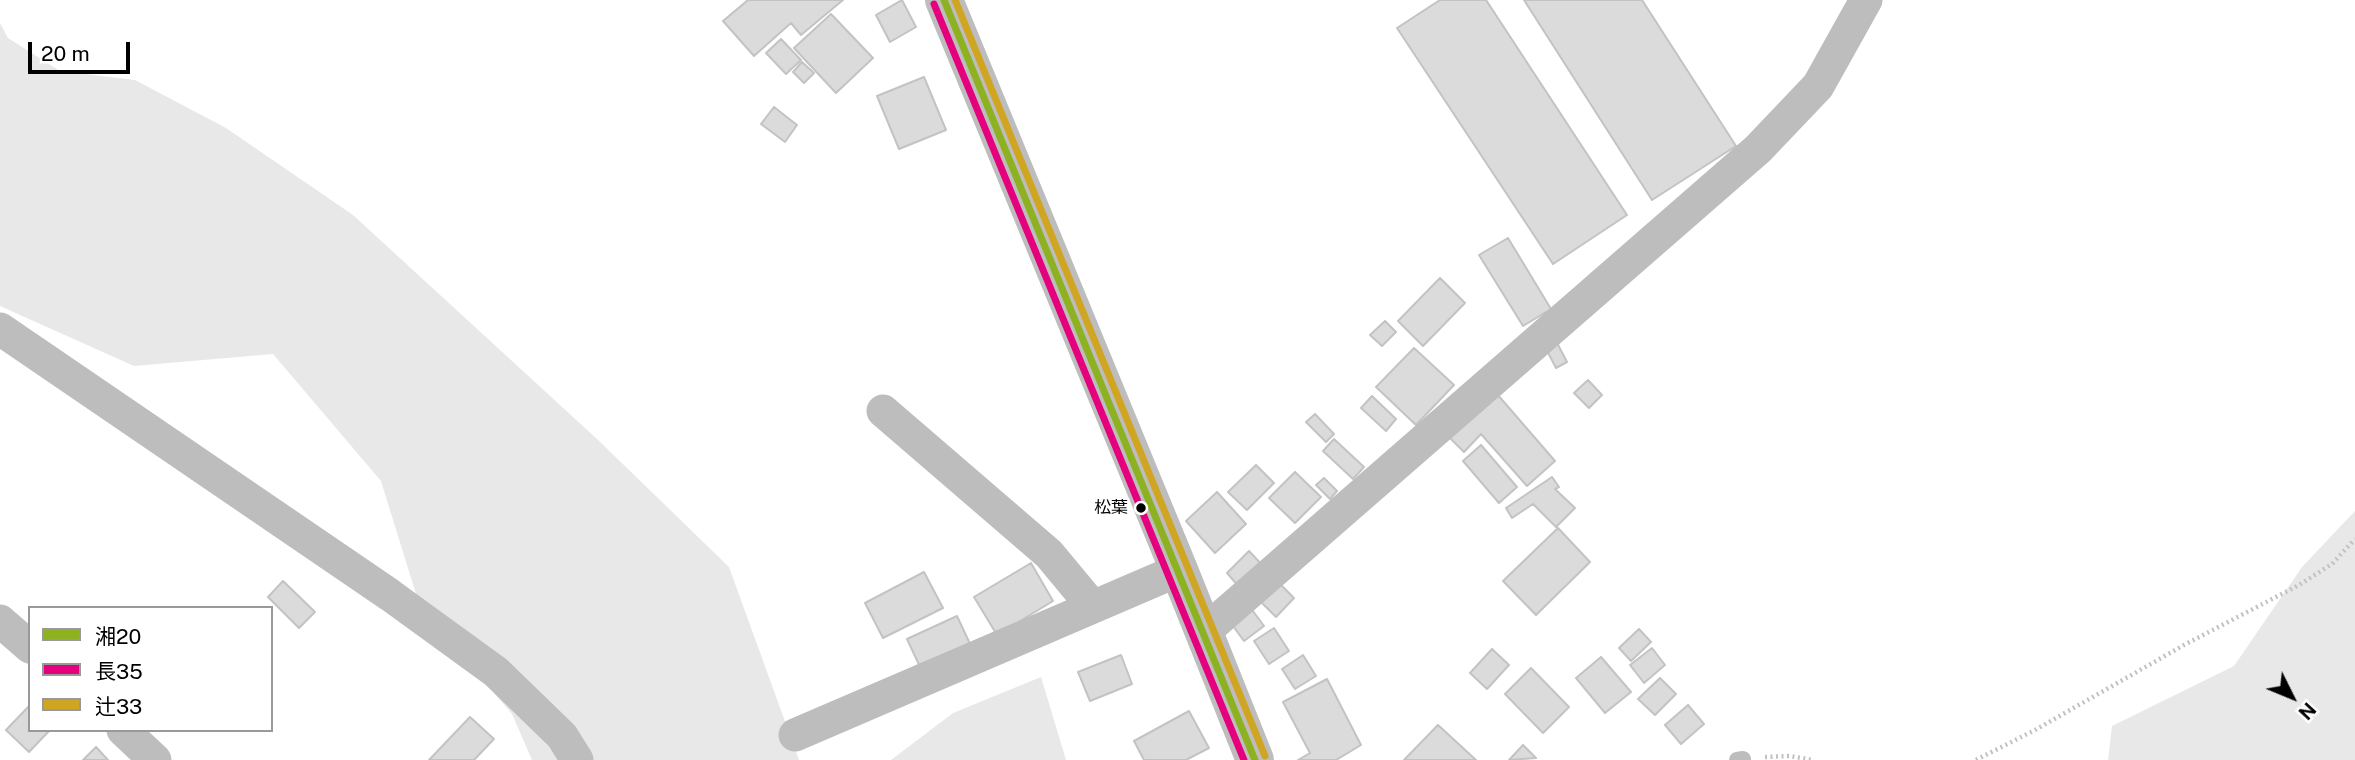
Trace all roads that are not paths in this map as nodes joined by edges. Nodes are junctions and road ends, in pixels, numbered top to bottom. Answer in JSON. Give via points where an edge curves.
{"nodes":[{"id":1,"x":944,"y":0,"type":"edge"},
{"id":2,"x":1866,"y":0,"type":"edge"},
{"id":3,"x":0,"y":330,"type":"edge"},
{"id":4,"x":883,"y":411,"type":"dead end"},
{"id":5,"x":1179,"y":570,"type":"junction"},
{"id":6,"x":1093,"y":607,"type":"junction"},
{"id":7,"x":0,"y":621,"type":"edge"},
{"id":8,"x":1204,"y":632,"type":"junction"},
{"id":9,"x":28,"y":645,"type":"edge"},
{"id":10,"x":125,"y":732,"type":"edge"},
{"id":11,"x":795,"y":735,"type":"dead end"},
{"id":12,"x":155,"y":760,"type":"edge"},
{"id":13,"x":577,"y":760,"type":"edge"},
{"id":14,"x":1255,"y":760,"type":"edge"}],
"edges":[{"from":1,"to":5,"type":"main road"},
{"from":2,"to":8,"type":"street","via":[[1818,86],[1758,149]]},
{"from":3,"to":13,"type":"street","via":[[496,672],[562,736]]},
{"from":4,"to":6,"type":"street","via":[[1049,554]]},
{"from":5,"to":6,"type":"street"},
{"from":5,"to":8,"type":"main road"},
{"from":6,"to":11,"type":"street"},
{"from":7,"to":9,"type":"street"},
{"from":8,"to":14,"type":"main road"},
{"from":10,"to":12,"type":"street"}]}
